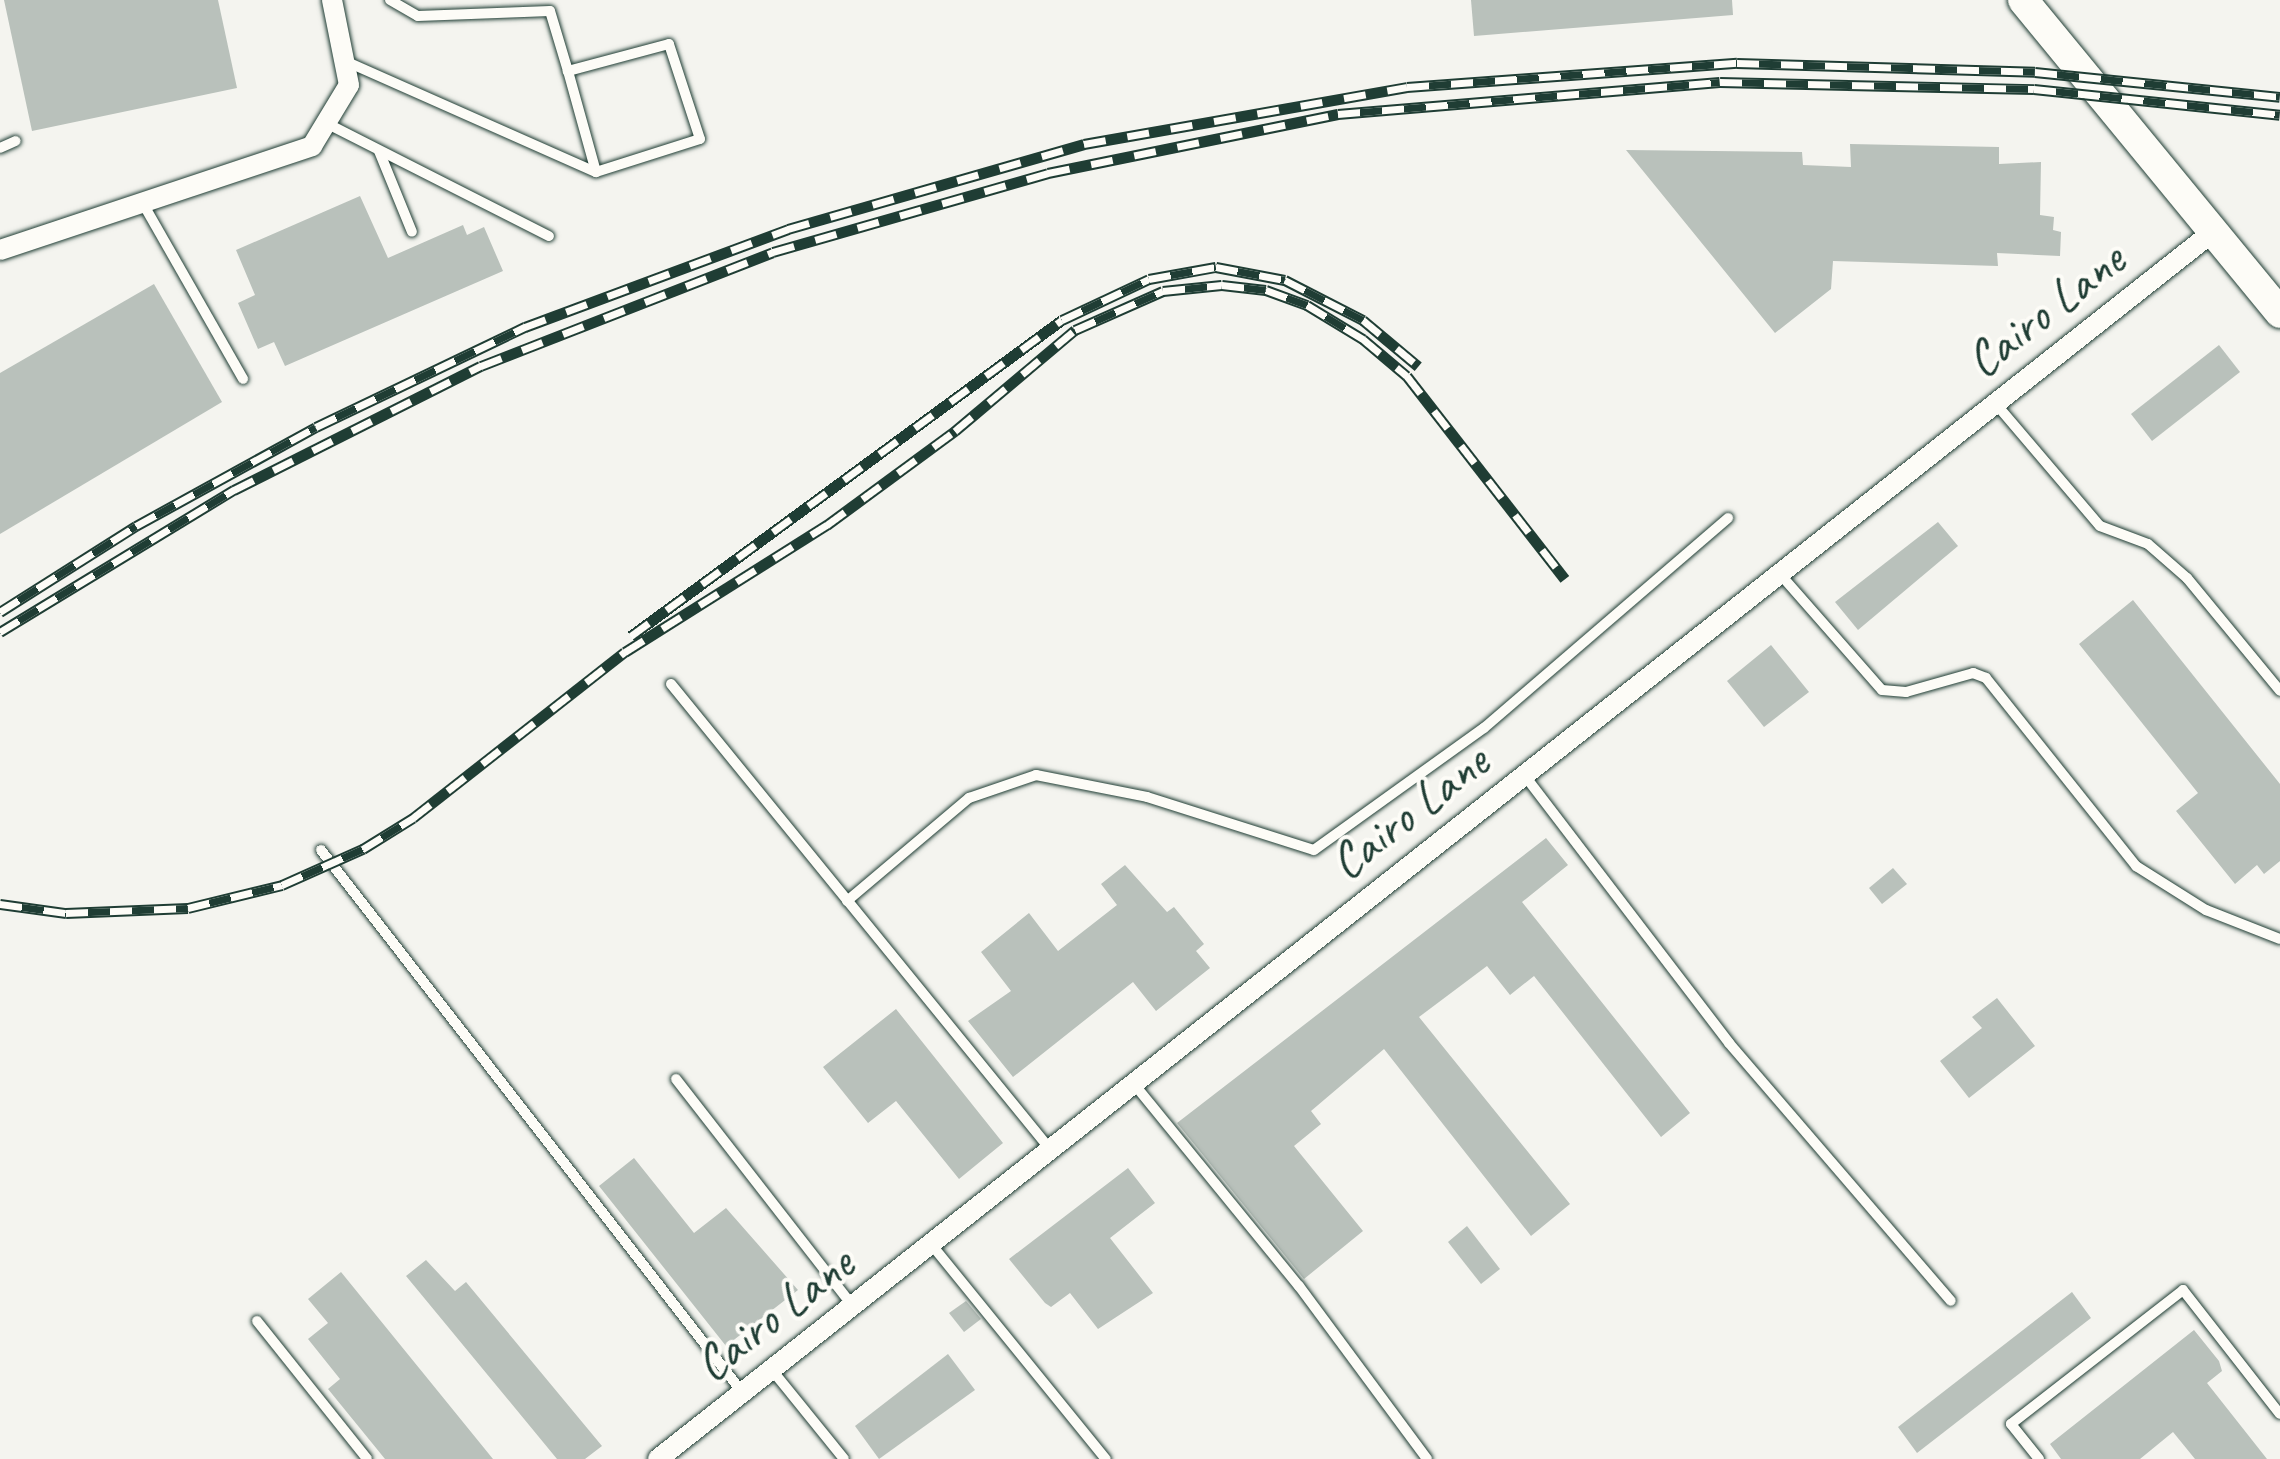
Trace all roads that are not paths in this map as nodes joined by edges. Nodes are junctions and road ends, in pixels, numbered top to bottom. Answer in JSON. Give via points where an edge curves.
{"nodes":[{"id":1,"x":332,"y":0,"type":"edge"},
{"id":2,"x":390,"y":0,"type":"edge"},
{"id":3,"x":2023,"y":0,"type":"edge"},
{"id":4,"x":344,"y":61,"type":"junction"},
{"id":5,"x":568,"y":71,"type":"junction"},
{"id":6,"x":326,"y":123,"type":"junction"},
{"id":7,"x":16,"y":142,"type":"dead end"},
{"id":8,"x":0,"y":148,"type":"edge"},
{"id":9,"x":379,"y":150,"type":"junction"},
{"id":10,"x":596,"y":172,"type":"junction"},
{"id":11,"x":140,"y":199,"type":"junction"},
{"id":12,"x":412,"y":232,"type":"dead end"},
{"id":13,"x":2213,"y":232,"type":"junction"},
{"id":14,"x":549,"y":236,"type":"dead end"},
{"id":15,"x":0,"y":250,"type":"edge"},
{"id":16,"x":2280,"y":313,"type":"edge"},
{"id":17,"x":243,"y":379,"type":"dead end"},
{"id":18,"x":1996,"y":403,"type":"junction"},
{"id":19,"x":1728,"y":518,"type":"dead end"},
{"id":20,"x":1780,"y":574,"type":"junction"},
{"id":21,"x":670,"y":684,"type":"dead end"},
{"id":22,"x":2280,"y":691,"type":"edge"},
{"id":23,"x":1524,"y":775,"type":"junction"},
{"id":24,"x":320,"y":850,"type":"dead end"},
{"id":25,"x":848,"y":900,"type":"junction"},
{"id":26,"x":2280,"y":939,"type":"edge"},
{"id":27,"x":676,"y":1079,"type":"dead end"},
{"id":28,"x":1134,"y":1084,"type":"junction"},
{"id":29,"x":1050,"y":1149,"type":"junction"},
{"id":30,"x":932,"y":1244,"type":"junction"},
{"id":31,"x":1951,"y":1301,"type":"dead end"},
{"id":32,"x":852,"y":1306,"type":"junction"},
{"id":33,"x":257,"y":1320,"type":"dead end"},
{"id":34,"x":772,"y":1370,"type":"junction"},
{"id":35,"x":742,"y":1392,"type":"junction"},
{"id":36,"x":2280,"y":1414,"type":"edge"},
{"id":37,"x":367,"y":1459,"type":"edge"},
{"id":38,"x":658,"y":1459,"type":"edge"},
{"id":39,"x":844,"y":1459,"type":"edge"},
{"id":40,"x":1106,"y":1459,"type":"edge"},
{"id":41,"x":1427,"y":1459,"type":"edge"},
{"id":42,"x":2039,"y":1459,"type":"edge"}],
"edges":[{"from":1,"to":4,"type":"street"},
{"from":2,"to":5,"type":"lane","via":[[418,16],[550,11]]},
{"from":3,"to":13,"type":"main road"},
{"from":4,"to":6,"type":"street","via":[[349,85]]},
{"from":4,"to":10,"type":"lane"},
{"from":5,"to":10,"type":"lane"},
{"from":5,"to":10,"type":"lane","via":[[669,44],[700,139]]},
{"from":6,"to":9,"type":"lane"},
{"from":6,"to":11,"type":"street","via":[[312,146]]},
{"from":7,"to":8,"type":"lane"},
{"from":9,"to":12,"type":"lane"},
{"from":9,"to":14,"type":"lane"},
{"from":11,"to":15,"type":"street"},
{"from":11,"to":17,"type":"lane"},
{"from":13,"to":16,"type":"main road"},
{"from":13,"to":18,"type":"street","name":"Cairo Lane"},
{"from":18,"to":20,"type":"street","name":"Cairo Lane"},
{"from":18,"to":22,"type":"lane","via":[[2100,526],[2148,544],[2187,578]]},
{"from":19,"to":25,"type":"lane","via":[[1484,728],[1314,850],[1147,796],[1036,775],[968,798]]},
{"from":20,"to":23,"type":"street","name":"Cairo Lane"},
{"from":20,"to":26,"type":"lane","via":[[1882,690],[1906,692],[1973,674],[1986,678],[2136,866],[2206,910]]},
{"from":21,"to":25,"type":"lane"},
{"from":23,"to":28,"type":"street","name":"Cairo Lane"},
{"from":23,"to":31,"type":"lane","via":[[1729,1043]]},
{"from":24,"to":35,"type":"lane"},
{"from":25,"to":29,"type":"lane"},
{"from":27,"to":32,"type":"lane"},
{"from":28,"to":29,"type":"street","name":"Cairo Lane"},
{"from":28,"to":41,"type":"lane","via":[[1299,1286]]},
{"from":29,"to":30,"type":"street","name":"Cairo Lane"},
{"from":30,"to":32,"type":"street","name":"Cairo Lane"},
{"from":30,"to":40,"type":"lane"},
{"from":32,"to":34,"type":"street","name":"Cairo Lane"},
{"from":33,"to":37,"type":"lane"},
{"from":34,"to":35,"type":"street","name":"Cairo Lane"},
{"from":34,"to":39,"type":"lane"},
{"from":35,"to":38,"type":"street","name":"Cairo Lane"},
{"from":36,"to":42,"type":"lane","via":[[2184,1290],[2011,1424]]}]}
